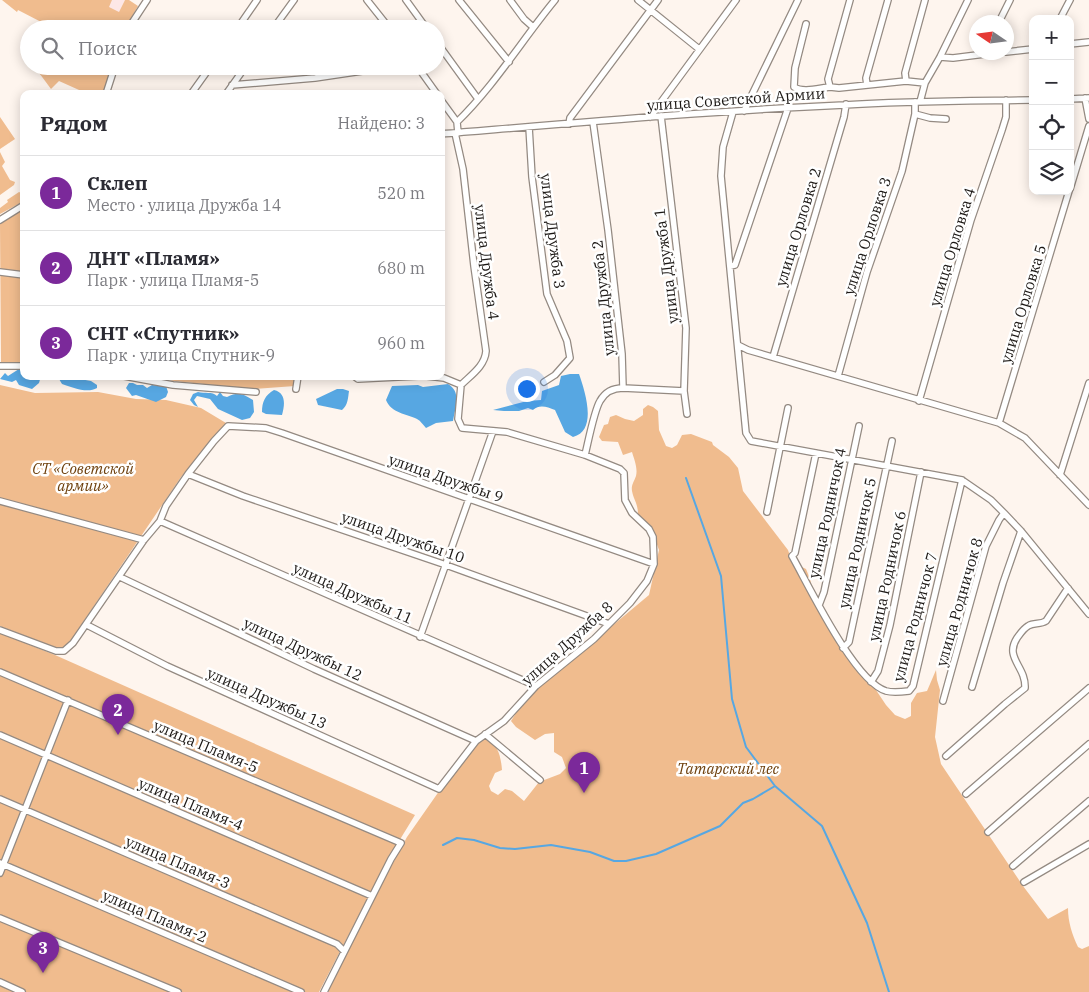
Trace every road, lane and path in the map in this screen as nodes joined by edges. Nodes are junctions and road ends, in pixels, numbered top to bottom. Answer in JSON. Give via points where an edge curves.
{"nodes":[{"id":1,"x":148,"y":0,"type":"edge"},
{"id":2,"x":257,"y":0,"type":"edge"},
{"id":3,"x":294,"y":0,"type":"edge"},
{"id":4,"x":367,"y":0,"type":"edge"},
{"id":5,"x":406,"y":0,"type":"edge"},
{"id":6,"x":459,"y":0,"type":"edge"},
{"id":7,"x":510,"y":0,"type":"edge"},
{"id":8,"x":555,"y":0,"type":"edge"},
{"id":9,"x":638,"y":0,"type":"edge"},
{"id":10,"x":658,"y":0,"type":"edge"},
{"id":11,"x":736,"y":0,"type":"edge"},
{"id":12,"x":798,"y":0,"type":"edge"},
{"id":13,"x":850,"y":0,"type":"edge"},
{"id":14,"x":888,"y":0,"type":"edge"},
{"id":15,"x":925,"y":0,"type":"edge"},
{"id":16,"x":968,"y":0,"type":"edge"},
{"id":17,"x":1010,"y":0,"type":"edge"},
{"id":18,"x":1070,"y":0,"type":"edge"},
{"id":19,"x":651,"y":10,"type":"junction"},
{"id":20,"x":1002,"y":15,"type":"edge"},
{"id":21,"x":1062,"y":15,"type":"edge"},
{"id":22,"x":134,"y":20,"type":"edge"},
{"id":23,"x":243,"y":20,"type":"edge"},
{"id":24,"x":280,"y":20,"type":"edge"},
{"id":25,"x":383,"y":20,"type":"edge"},
{"id":26,"x":420,"y":20,"type":"edge"},
{"id":27,"x":806,"y":24,"type":"dead end"},
{"id":28,"x":533,"y":27,"type":"junction"},
{"id":29,"x":1089,"y":42,"type":"edge"},
{"id":30,"x":1074,"y":44,"type":"edge"},
{"id":31,"x":699,"y":49,"type":"junction"},
{"id":32,"x":1029,"y":49,"type":"edge"},
{"id":33,"x":1014,"y":51,"type":"edge"},
{"id":34,"x":445,"y":54,"type":"edge"},
{"id":35,"x":969,"y":55,"type":"edge"},
{"id":36,"x":940,"y":57,"type":"junction"},
{"id":37,"x":509,"y":62,"type":"junction"},
{"id":38,"x":112,"y":75,"type":"edge"},
{"id":39,"x":205,"y":75,"type":"edge"},
{"id":40,"x":239,"y":75,"type":"edge"},
{"id":41,"x":335,"y":75,"type":"edge"},
{"id":42,"x":423,"y":75,"type":"edge"},
{"id":43,"x":906,"y":81,"type":"junction"},
{"id":44,"x":924,"y":83,"type":"junction"},
{"id":45,"x":232,"y":85,"type":"junction"},
{"id":46,"x":867,"y":85,"type":"junction"},
{"id":47,"x":830,"y":87,"type":"junction"},
{"id":48,"x":107,"y":90,"type":"edge"},
{"id":49,"x":194,"y":90,"type":"edge"},
{"id":50,"x":229,"y":90,"type":"edge"},
{"id":51,"x":434,"y":90,"type":"edge"},
{"id":52,"x":1087,"y":98,"type":"edge"},
{"id":53,"x":478,"y":99,"type":"junction"},
{"id":54,"x":1074,"y":99,"type":"edge"},
{"id":55,"x":1006,"y":100,"type":"junction"},
{"id":56,"x":1029,"y":100,"type":"edge"},
{"id":57,"x":917,"y":102,"type":"junction"},
{"id":58,"x":846,"y":104,"type":"junction"},
{"id":59,"x":788,"y":108,"type":"junction"},
{"id":60,"x":445,"y":111,"type":"edge"},
{"id":61,"x":744,"y":111,"type":"junction"},
{"id":62,"x":733,"y":112,"type":"junction"},
{"id":63,"x":915,"y":114,"type":"junction"},
{"id":64,"x":661,"y":116,"type":"junction"},
{"id":65,"x":650,"y":117,"type":"junction"},
{"id":66,"x":946,"y":118,"type":"dead end"},
{"id":67,"x":1089,"y":119,"type":"edge"},
{"id":68,"x":457,"y":122,"type":"junction"},
{"id":69,"x":593,"y":122,"type":"junction"},
{"id":70,"x":569,"y":124,"type":"junction"},
{"id":71,"x":1089,"y":126,"type":"edge"},
{"id":72,"x":529,"y":127,"type":"junction"},
{"id":73,"x":456,"y":133,"type":"junction"},
{"id":74,"x":445,"y":134,"type":"edge"},
{"id":75,"x":1074,"y":177,"type":"edge"},
{"id":76,"x":1068,"y":195,"type":"edge"},
{"id":77,"x":20,"y":208,"type":"edge"},
{"id":78,"x":0,"y":220,"type":"edge"},
{"id":79,"x":730,"y":266,"type":"junction"},
{"id":80,"x":0,"y":272,"type":"edge"},
{"id":81,"x":20,"y":274,"type":"edge"},
{"id":82,"x":738,"y":345,"type":"junction"},
{"id":83,"x":773,"y":357,"type":"junction"},
{"id":84,"x":0,"y":366,"type":"edge"},
{"id":85,"x":20,"y":366,"type":"edge"},
{"id":86,"x":838,"y":376,"type":"junction"},
{"id":87,"x":445,"y":378,"type":"edge"},
{"id":88,"x":146,"y":380,"type":"edge"},
{"id":89,"x":297,"y":380,"type":"edge"},
{"id":90,"x":544,"y":382,"type":"dead end"},
{"id":91,"x":1089,"y":383,"type":"edge"},
{"id":92,"x":461,"y":385,"type":"junction"},
{"id":93,"x":623,"y":388,"type":"junction"},
{"id":94,"x":296,"y":389,"type":"dead end"},
{"id":95,"x":684,"y":391,"type":"junction"},
{"id":96,"x":256,"y":392,"type":"dead end"},
{"id":97,"x":919,"y":401,"type":"junction"},
{"id":98,"x":788,"y":408,"type":"dead end"},
{"id":99,"x":686,"y":414,"type":"dead end"},
{"id":100,"x":999,"y":423,"type":"junction"},
{"id":101,"x":858,"y":426,"type":"dead end"},
{"id":102,"x":493,"y":431,"type":"junction"},
{"id":103,"x":892,"y":441,"type":"dead end"},
{"id":104,"x":780,"y":446,"type":"junction"},
{"id":105,"x":816,"y":453,"type":"junction"},
{"id":106,"x":585,"y":455,"type":"junction"},
{"id":107,"x":851,"y":460,"type":"junction"},
{"id":108,"x":886,"y":466,"type":"junction"},
{"id":109,"x":921,"y":472,"type":"junction"},
{"id":110,"x":188,"y":474,"type":"junction"},
{"id":111,"x":1060,"y":475,"type":"junction"},
{"id":112,"x":962,"y":480,"type":"junction"},
{"id":113,"x":469,"y":499,"type":"junction"},
{"id":114,"x":0,"y":501,"type":"edge"},
{"id":115,"x":1089,"y":505,"type":"edge"},
{"id":116,"x":767,"y":512,"type":"dead end"},
{"id":117,"x":1004,"y":513,"type":"junction"},
{"id":118,"x":160,"y":521,"type":"junction"},
{"id":119,"x":1022,"y":531,"type":"junction"},
{"id":120,"x":144,"y":540,"type":"junction"},
{"id":121,"x":654,"y":564,"type":"junction"},
{"id":122,"x":446,"y":565,"type":"junction"},
{"id":123,"x":120,"y":577,"type":"junction"},
{"id":124,"x":1068,"y":588,"type":"junction"},
{"id":125,"x":819,"y":605,"type":"junction"},
{"id":126,"x":1089,"y":614,"type":"edge"},
{"id":127,"x":609,"y":624,"type":"junction"},
{"id":128,"x":86,"y":625,"type":"junction"},
{"id":129,"x":0,"y":630,"type":"edge"},
{"id":130,"x":420,"y":637,"type":"junction"},
{"id":131,"x":843,"y":648,"type":"junction"},
{"id":132,"x":0,"y":672,"type":"edge"},
{"id":133,"x":871,"y":682,"type":"junction"},
{"id":134,"x":536,"y":686,"type":"junction"},
{"id":135,"x":972,"y":687,"type":"dead end"},
{"id":136,"x":1089,"y":688,"type":"edge"},
{"id":137,"x":68,"y":700,"type":"junction"},
{"id":138,"x":942,"y":701,"type":"dead end"},
{"id":139,"x":485,"y":734,"type":"junction"},
{"id":140,"x":0,"y":735,"type":"edge"},
{"id":141,"x":476,"y":741,"type":"junction"},
{"id":142,"x":1089,"y":744,"type":"edge"},
{"id":143,"x":45,"y":755,"type":"junction"},
{"id":144,"x":946,"y":756,"type":"dead end"},
{"id":145,"x":540,"y":780,"type":"dead end"},
{"id":146,"x":439,"y":789,"type":"joint"},
{"id":147,"x":966,"y":794,"type":"dead end"},
{"id":148,"x":0,"y":799,"type":"edge"},
{"id":149,"x":1089,"y":801,"type":"edge"},
{"id":150,"x":25,"y":809,"type":"junction"},
{"id":151,"x":988,"y":832,"type":"dead end"},
{"id":152,"x":1089,"y":844,"type":"edge"},
{"id":153,"x":2,"y":864,"type":"edge"},
{"id":154,"x":1013,"y":866,"type":"dead end"},
{"id":155,"x":0,"y":873,"type":"edge"},
{"id":156,"x":1024,"y":882,"type":"dead end"},
{"id":157,"x":372,"y":896,"type":"junction"},
{"id":158,"x":0,"y":918,"type":"edge"},
{"id":159,"x":344,"y":951,"type":"junction"},
{"id":160,"x":0,"y":982,"type":"edge"},
{"id":161,"x":22,"y":992,"type":"edge"},
{"id":162,"x":178,"y":992,"type":"edge"},
{"id":163,"x":301,"y":992,"type":"edge"},
{"id":164,"x":324,"y":992,"type":"edge"}],
"edges":[{"from":1,"to":22,"type":"street"},
{"from":2,"to":23,"type":"street"},
{"from":3,"to":24,"type":"street"},
{"from":4,"to":25,"type":"street"},
{"from":5,"to":26,"type":"street"},
{"from":6,"to":37,"type":"street"},
{"from":7,"to":28,"type":"street"},
{"from":8,"to":28,"type":"street"},
{"from":9,"to":19,"type":"street"},
{"from":10,"to":19,"type":"street"},
{"from":11,"to":31,"type":"street"},
{"from":12,"to":61,"type":"street"},
{"from":13,"to":47,"type":"street","via":[[828,79]]},
{"from":14,"to":46,"type":"street","via":[[866,78]]},
{"from":15,"to":43,"type":"street","via":[[905,73]]},
{"from":16,"to":36,"type":"street","name":"улица Орловка 3"},
{"from":17,"to":20,"type":"street"},
{"from":18,"to":21,"type":"street"},
{"from":19,"to":31,"type":"street"},
{"from":19,"to":70,"type":"street","via":[[570,118]]},
{"from":27,"to":47,"type":"street","via":[[794,86],[802,90]]},
{"from":28,"to":37,"type":"street"},
{"from":29,"to":30,"type":"street"},
{"from":31,"to":65,"type":"street"},
{"from":32,"to":33,"type":"street"},
{"from":34,"to":53,"type":"street"},
{"from":35,"to":36,"type":"street"},
{"from":36,"to":44,"type":"street","name":"улица Орловка 3"},
{"from":37,"to":53,"type":"street"},
{"from":38,"to":48,"type":"street"},
{"from":39,"to":49,"type":"street"},
{"from":40,"to":45,"type":"street"},
{"from":41,"to":45,"type":"street"},
{"from":42,"to":51,"type":"street"},
{"from":43,"to":44,"type":"street"},
{"from":43,"to":46,"type":"street"},
{"from":44,"to":57,"type":"street","name":"улица Орловка 3"},
{"from":45,"to":50,"type":"street"},
{"from":46,"to":47,"type":"street"},
{"from":52,"to":54,"type":"street"},
{"from":52,"to":67,"type":"street"},
{"from":53,"to":68,"type":"street"},
{"from":55,"to":56,"type":"street","name":"улица Советской Армии"},
{"from":55,"to":57,"type":"street","name":"улица Советской Армии"},
{"from":55,"to":97,"type":"street","name":"улица Орловка 4","via":[[1006,117],[971,220]]},
{"from":57,"to":58,"type":"street","name":"улица Советской Армии"},
{"from":57,"to":63,"type":"street","name":"улица Орловка 3"},
{"from":58,"to":59,"type":"street","name":"улица Советской Армии"},
{"from":58,"to":83,"type":"street","name":"улица Орловка 2"},
{"from":59,"to":61,"type":"street","name":"улица Советской Армии"},
{"from":59,"to":79,"type":"street","via":[[735,265]]},
{"from":60,"to":68,"type":"street"},
{"from":61,"to":62,"type":"street","name":"улица Советской Армии"},
{"from":62,"to":64,"type":"street","name":"улица Советской Армии"},
{"from":62,"to":79,"type":"street","via":[[723,147],[721,176]]},
{"from":63,"to":66,"type":"street"},
{"from":63,"to":86,"type":"street","name":"улица Орловка 3","via":[[902,171],[867,272]]},
{"from":64,"to":65,"type":"street","name":"улица Советской Армии"},
{"from":64,"to":95,"type":"street","name":"улица Дружба 1","via":[[686,328]]},
{"from":65,"to":69,"type":"street","name":"улица Советской Армии"},
{"from":68,"to":73,"type":"street","name":"улица Дружба 4"},
{"from":69,"to":70,"type":"street","name":"улица Советской Армии"},
{"from":69,"to":93,"type":"street","name":"улица Дружба 2","via":[[622,354]]},
{"from":70,"to":72,"type":"street","name":"улица Советской Армии"},
{"from":71,"to":75,"type":"street","name":"улица Орловка 5"},
{"from":72,"to":73,"type":"street","name":"улица Советской Армии"},
{"from":72,"to":90,"type":"street","name":"улица Дружба 3","via":[[533,186],[548,294],[567,340],[570,358]]},
{"from":73,"to":74,"type":"street","name":"улица Советской Армии"},
{"from":73,"to":92,"type":"street","name":"улица Дружба 4","via":[[464,169],[486,351],[481,366]]},
{"from":76,"to":100,"type":"street","name":"улица Орловка 5"},
{"from":77,"to":78,"type":"street"},
{"from":79,"to":82,"type":"street"},
{"from":80,"to":81,"type":"street"},
{"from":82,"to":83,"type":"street"},
{"from":82,"to":104,"type":"street","via":[[746,433],[752,440]]},
{"from":83,"to":86,"type":"street"},
{"from":84,"to":85,"type":"street"},
{"from":86,"to":97,"type":"street"},
{"from":87,"to":92,"type":"street"},
{"from":88,"to":96,"type":"street"},
{"from":89,"to":94,"type":"street"},
{"from":91,"to":111,"type":"street"},
{"from":92,"to":102,"type":"street","name":"улица Дружба 8","via":[[458,419],[462,428]]},
{"from":93,"to":95,"type":"street"},
{"from":93,"to":106,"type":"street","via":[[607,392],[599,402]]},
{"from":95,"to":99,"type":"street","name":"улица Дружба 1"},
{"from":97,"to":100,"type":"street"},
{"from":98,"to":104,"type":"street"},
{"from":100,"to":111,"type":"street","via":[[1025,438]]},
{"from":101,"to":107,"type":"street","name":"улица Родничок 4"},
{"from":102,"to":106,"type":"street","name":"улица Дружба 8","via":[[507,432]]},
{"from":102,"to":113,"type":"street"},
{"from":103,"to":108,"type":"street","name":"улица Родничок 5"},
{"from":104,"to":105,"type":"street"},
{"from":104,"to":116,"type":"street"},
{"from":105,"to":107,"type":"street"},
{"from":105,"to":125,"type":"street","name":"улица Родничок 7","via":[[792,556]]},
{"from":106,"to":121,"type":"street","name":"улица Дружба 8","via":[[624,473],[626,500],[632,514],[649,529],[653,538]]},
{"from":107,"to":108,"type":"street"},
{"from":107,"to":125,"type":"street","name":"улица Родничок 4"},
{"from":108,"to":109,"type":"street"},
{"from":108,"to":131,"type":"street","name":"улица Родничок 5","via":[[849,642]]},
{"from":109,"to":112,"type":"street"},
{"from":109,"to":133,"type":"street","name":"улица Родничок 6","via":[[890,624],[878,671]]},
{"from":110,"to":113,"type":"street","name":"улица Дружбы 9","via":[[228,426],[266,428]]},
{"from":110,"to":118,"type":"street","via":[[166,506]]},
{"from":110,"to":122,"type":"street","name":"улица Дружбы 10","via":[[242,496]]},
{"from":111,"to":115,"type":"street"},
{"from":112,"to":117,"type":"street"},
{"from":112,"to":133,"type":"street","name":"улица Родничок 7","via":[[913,686],[909,691],[885,691]]},
{"from":113,"to":121,"type":"street","name":"улица Дружбы 9"},
{"from":113,"to":122,"type":"street"},
{"from":114,"to":120,"type":"street"},
{"from":117,"to":119,"type":"street"},
{"from":117,"to":138,"type":"street","name":"улица Родничок 8","via":[[986,546]]},
{"from":118,"to":120,"type":"street"},
{"from":118,"to":130,"type":"street","name":"улица Дружбы 11"},
{"from":119,"to":124,"type":"street"},
{"from":119,"to":135,"type":"street"},
{"from":120,"to":123,"type":"street"},
{"from":121,"to":127,"type":"street","name":"улица Дружба 8","via":[[648,581]]},
{"from":122,"to":127,"type":"street","name":"улица Дружбы 10"},
{"from":122,"to":130,"type":"street"},
{"from":123,"to":128,"type":"street"},
{"from":123,"to":141,"type":"street","name":"улица Дружбы 12"},
{"from":124,"to":126,"type":"street"},
{"from":124,"to":144,"type":"street","via":[[1046,621],[1028,626],[1016,640],[1012,654],[1024,676],[1025,688]]},
{"from":125,"to":131,"type":"street","name":"улица Родничок 7"},
{"from":127,"to":134,"type":"street","name":"улица Дружба 8"},
{"from":128,"to":129,"type":"street","via":[[74,643],[64,651],[56,652]]},
{"from":128,"to":146,"type":"street","name":"улица Дружбы 13","via":[[167,666]]},
{"from":130,"to":134,"type":"street","name":"улица Дружбы 11"},
{"from":131,"to":133,"type":"street","name":"улица Родничок 7"},
{"from":132,"to":137,"type":"street","name":"улица Пламя-5"},
{"from":134,"to":139,"type":"street","name":"улица Дружба 8","via":[[504,722]]},
{"from":136,"to":147,"type":"street"},
{"from":137,"to":143,"type":"street"},
{"from":137,"to":157,"type":"street","name":"улица Пламя-5","via":[[401,843]]},
{"from":139,"to":141,"type":"street","name":"улица Дружба 8"},
{"from":139,"to":145,"type":"street"},
{"from":140,"to":143,"type":"street","name":"улица Пламя-4"},
{"from":141,"to":146,"type":"street","name":"улица Дружба 8"},
{"from":142,"to":151,"type":"street"},
{"from":143,"to":150,"type":"street"},
{"from":143,"to":157,"type":"street","name":"улица Пламя-4"},
{"from":148,"to":150,"type":"street","name":"улица Пламя-3"},
{"from":149,"to":154,"type":"street"},
{"from":150,"to":153,"type":"street"},
{"from":150,"to":159,"type":"street","name":"улица Пламя-3","via":[[337,944]]},
{"from":152,"to":156,"type":"street"},
{"from":153,"to":155,"type":"street"},
{"from":153,"to":163,"type":"street","name":"улица Пламя-2"},
{"from":157,"to":159,"type":"street"},
{"from":158,"to":162,"type":"street"},
{"from":159,"to":164,"type":"street"},
{"from":160,"to":161,"type":"street"}]}
